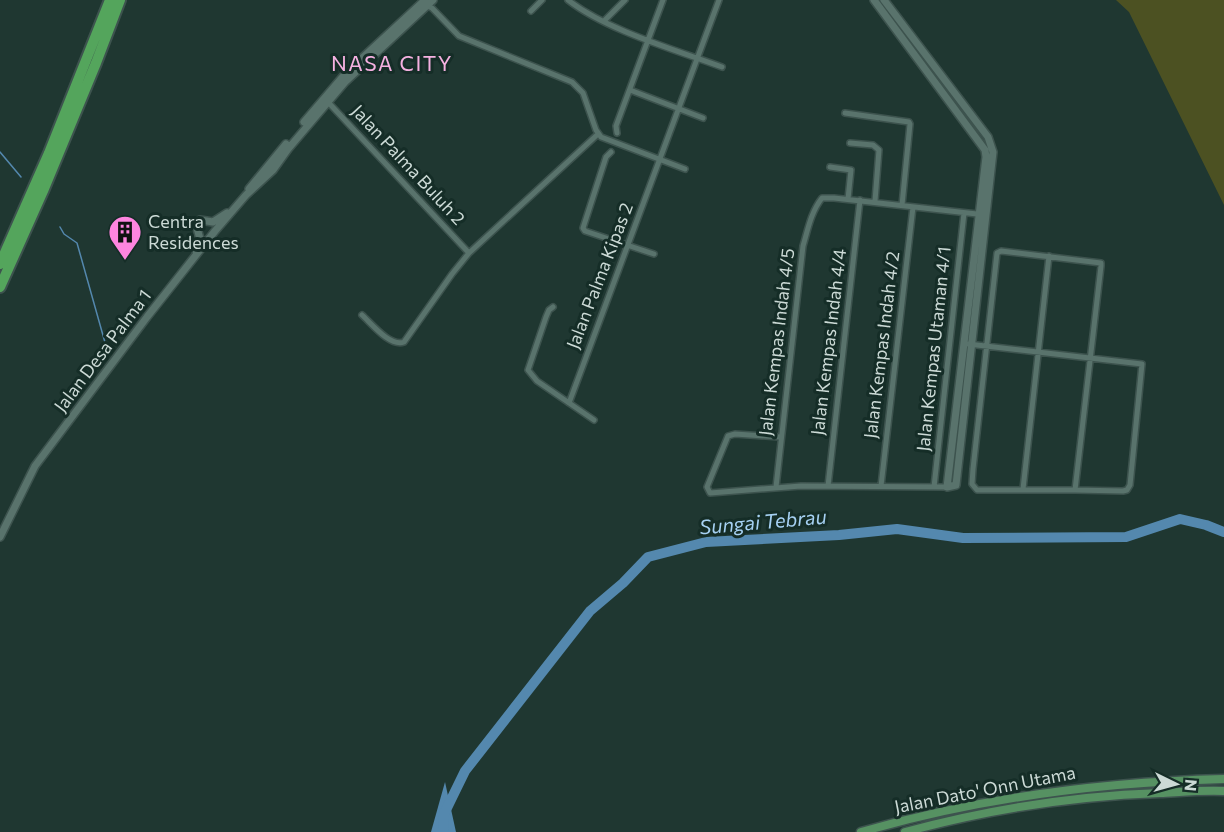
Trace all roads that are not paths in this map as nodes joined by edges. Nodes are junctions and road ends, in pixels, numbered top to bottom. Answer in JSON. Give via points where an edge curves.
{"nodes":[{"id":1,"x":110,"y":0,"type":"edge"},
{"id":2,"x":120,"y":0,"type":"edge"},
{"id":3,"x":127,"y":0,"type":"edge"},
{"id":4,"x":542,"y":0,"type":"edge"},
{"id":5,"x":568,"y":0,"type":"edge"},
{"id":6,"x":625,"y":0,"type":"edge"},
{"id":7,"x":663,"y":0,"type":"edge"},
{"id":8,"x":719,"y":0,"type":"edge"},
{"id":9,"x":874,"y":0,"type":"edge"},
{"id":10,"x":884,"y":0,"type":"edge"},
{"id":11,"x":428,"y":2,"type":"edge"},
{"id":12,"x":531,"y":11,"type":"dead end"},
{"id":13,"x":604,"y":21,"type":"junction"},
{"id":14,"x":648,"y":40,"type":"junction"},
{"id":15,"x":924,"y":53,"type":"junction"},
{"id":16,"x":698,"y":58,"type":"junction"},
{"id":17,"x":918,"y":59,"type":"junction"},
{"id":18,"x":96,"y":63,"type":"junction"},
{"id":19,"x":722,"y":67,"type":"dead end"},
{"id":20,"x":630,"y":90,"type":"junction"},
{"id":21,"x":326,"y":100,"type":"junction"},
{"id":22,"x":679,"y":108,"type":"junction"},
{"id":23,"x":845,"y":114,"type":"dead end"},
{"id":24,"x":703,"y":118,"type":"dead end"},
{"id":25,"x":617,"y":133,"type":"dead end"},
{"id":26,"x":598,"y":134,"type":"junction"},
{"id":27,"x":850,"y":143,"type":"dead end"},
{"id":28,"x":610,"y":152,"type":"dead end"},
{"id":29,"x":660,"y":159,"type":"junction"},
{"id":30,"x":830,"y":167,"type":"dead end"},
{"id":31,"x":685,"y":169,"type":"dead end"},
{"id":32,"x":848,"y":199,"type":"junction"},
{"id":33,"x":860,"y":200,"type":"junction"},
{"id":34,"x":875,"y":201,"type":"junction"},
{"id":35,"x":902,"y":205,"type":"junction"},
{"id":36,"x":913,"y":207,"type":"junction"},
{"id":37,"x":234,"y":209,"type":"junction"},
{"id":38,"x":964,"y":213,"type":"junction"},
{"id":39,"x":982,"y":215,"type":"junction"},
{"id":40,"x":628,"y":245,"type":"junction"},
{"id":41,"x":470,"y":253,"type":"junction"},
{"id":42,"x":654,"y":254,"type":"dead end"},
{"id":43,"x":1049,"y":256,"type":"junction"},
{"id":44,"x":0,"y":264,"type":"edge"},
{"id":45,"x":189,"y":264,"type":"junction"},
{"id":46,"x":0,"y":287,"type":"edge"},
{"id":47,"x":553,"y":307,"type":"dead end"},
{"id":48,"x":362,"y":315,"type":"dead end"},
{"id":49,"x":964,"y":343,"type":"junction"},
{"id":50,"x":973,"y":344,"type":"junction"},
{"id":51,"x":987,"y":346,"type":"junction"},
{"id":52,"x":1038,"y":352,"type":"junction"},
{"id":53,"x":1090,"y":358,"type":"junction"},
{"id":54,"x":569,"y":403,"type":"junction"},
{"id":55,"x":594,"y":420,"type":"dead end"},
{"id":56,"x":780,"y":437,"type":"junction"},
{"id":57,"x":828,"y":486,"type":"junction"},
{"id":58,"x":881,"y":486,"type":"junction"},
{"id":59,"x":776,"y":487,"type":"junction"},
{"id":60,"x":934,"y":487,"type":"junction"},
{"id":61,"x":947,"y":487,"type":"junction"},
{"id":62,"x":1023,"y":489,"type":"junction"},
{"id":63,"x":1075,"y":490,"type":"junction"},
{"id":64,"x":0,"y":537,"type":"edge"},
{"id":65,"x":1224,"y":779,"type":"edge"},
{"id":66,"x":1224,"y":791,"type":"edge"},
{"id":67,"x":861,"y":832,"type":"edge"},
{"id":68,"x":905,"y":832,"type":"edge"}],
"edges":[{"from":1,"to":44,"type":"highway"},
{"from":2,"to":18,"type":"highway"},
{"from":3,"to":18,"type":"highway","via":[[115,32]]},
{"from":4,"to":12,"type":"street"},
{"from":5,"to":13,"type":"street"},
{"from":6,"to":13,"type":"street"},
{"from":7,"to":14,"type":"street"},
{"from":8,"to":16,"type":"street","name":"Jalan Palma Kipas 2"},
{"from":9,"to":17,"type":"street"},
{"from":10,"to":15,"type":"street"},
{"from":11,"to":21,"type":"street","name":"Jalan Desa Palma 1","via":[[354,66]]},
{"from":11,"to":26,"type":"street","via":[[459,36],[572,82],[583,93]]},
{"from":13,"to":14,"type":"street"},
{"from":14,"to":16,"type":"street"},
{"from":14,"to":20,"type":"street"},
{"from":15,"to":17,"type":"street"},
{"from":15,"to":39,"type":"street","via":[[992,146]]},
{"from":16,"to":19,"type":"street"},
{"from":16,"to":22,"type":"street","name":"Jalan Palma Kipas 2"},
{"from":17,"to":39,"type":"street","via":[[984,146]]},
{"from":18,"to":46,"type":"highway"},
{"from":20,"to":22,"type":"street"},
{"from":20,"to":25,"type":"street","via":[[615,129]]},
{"from":21,"to":37,"type":"street","name":"Jalan Desa Palma 1"},
{"from":21,"to":41,"type":"street","name":"Jalan Palma Buluh 2"},
{"from":22,"to":24,"type":"street"},
{"from":22,"to":29,"type":"street","name":"Jalan Palma Kipas 2"},
{"from":23,"to":35,"type":"street","via":[[909,122]]},
{"from":26,"to":29,"type":"street"},
{"from":26,"to":41,"type":"street"},
{"from":27,"to":34,"type":"street","via":[[873,145],[879,150]]},
{"from":28,"to":40,"type":"street","via":[[583,228]]},
{"from":29,"to":31,"type":"street"},
{"from":29,"to":40,"type":"street","name":"Jalan Palma Kipas 2"},
{"from":30,"to":32,"type":"street","via":[[851,170]]},
{"from":32,"to":33,"type":"street"},
{"from":32,"to":56,"type":"street","name":"Jalan Kempas Indah 4/5","via":[[822,198],[810,220],[803,246]]},
{"from":33,"to":34,"type":"street"},
{"from":33,"to":57,"type":"street","name":"Jalan Kempas Indah 4/4"},
{"from":34,"to":35,"type":"street"},
{"from":35,"to":36,"type":"street"},
{"from":36,"to":38,"type":"street"},
{"from":36,"to":58,"type":"street","name":"Jalan Kempas Indah 4/2"},
{"from":37,"to":45,"type":"street","name":"Jalan Desa Palma 1"},
{"from":37,"to":45,"type":"street","via":[[213,222],[198,224],[199,243]]},
{"from":38,"to":39,"type":"street"},
{"from":38,"to":60,"type":"street","name":"Jalan Kempas Utaman 4/1"},
{"from":39,"to":49,"type":"street"},
{"from":39,"to":50,"type":"street"},
{"from":40,"to":42,"type":"street"},
{"from":40,"to":54,"type":"street","name":"Jalan Palma Kipas 2"},
{"from":41,"to":48,"type":"street","via":[[404,342],[392,342]]},
{"from":43,"to":51,"type":"street","via":[[997,253]]},
{"from":43,"to":52,"type":"street"},
{"from":43,"to":53,"type":"street","via":[[1101,263]]},
{"from":45,"to":64,"type":"street","name":"Jalan Desa Palma 1","via":[[34,466]]},
{"from":47,"to":54,"type":"street","via":[[528,370]]},
{"from":49,"to":50,"type":"street"},
{"from":49,"to":61,"type":"street"},
{"from":50,"to":51,"type":"street"},
{"from":50,"to":61,"type":"street","via":[[956,485]]},
{"from":51,"to":52,"type":"street"},
{"from":51,"to":62,"type":"street","via":[[972,484],[977,489]]},
{"from":52,"to":53,"type":"street"},
{"from":52,"to":62,"type":"street"},
{"from":53,"to":63,"type":"street"},
{"from":53,"to":63,"type":"street","via":[[1142,364],[1130,485],[1123,491]]},
{"from":54,"to":55,"type":"street"},
{"from":56,"to":59,"type":"street","name":"Jalan Kempas Indah 4/5"},
{"from":56,"to":59,"type":"street","via":[[728,436],[707,487],[710,493]]},
{"from":57,"to":58,"type":"street"},
{"from":57,"to":59,"type":"street"},
{"from":58,"to":60,"type":"street"},
{"from":60,"to":61,"type":"street"},
{"from":62,"to":63,"type":"street"},
{"from":65,"to":67,"type":"main road","name":"Jalan Dato' Onn Utama","via":[[1086,788],[1002,800]]},
{"from":66,"to":68,"type":"main road","name":"Jalan Dato' Onn Utama","via":[[1073,799],[996,810]]}]}
